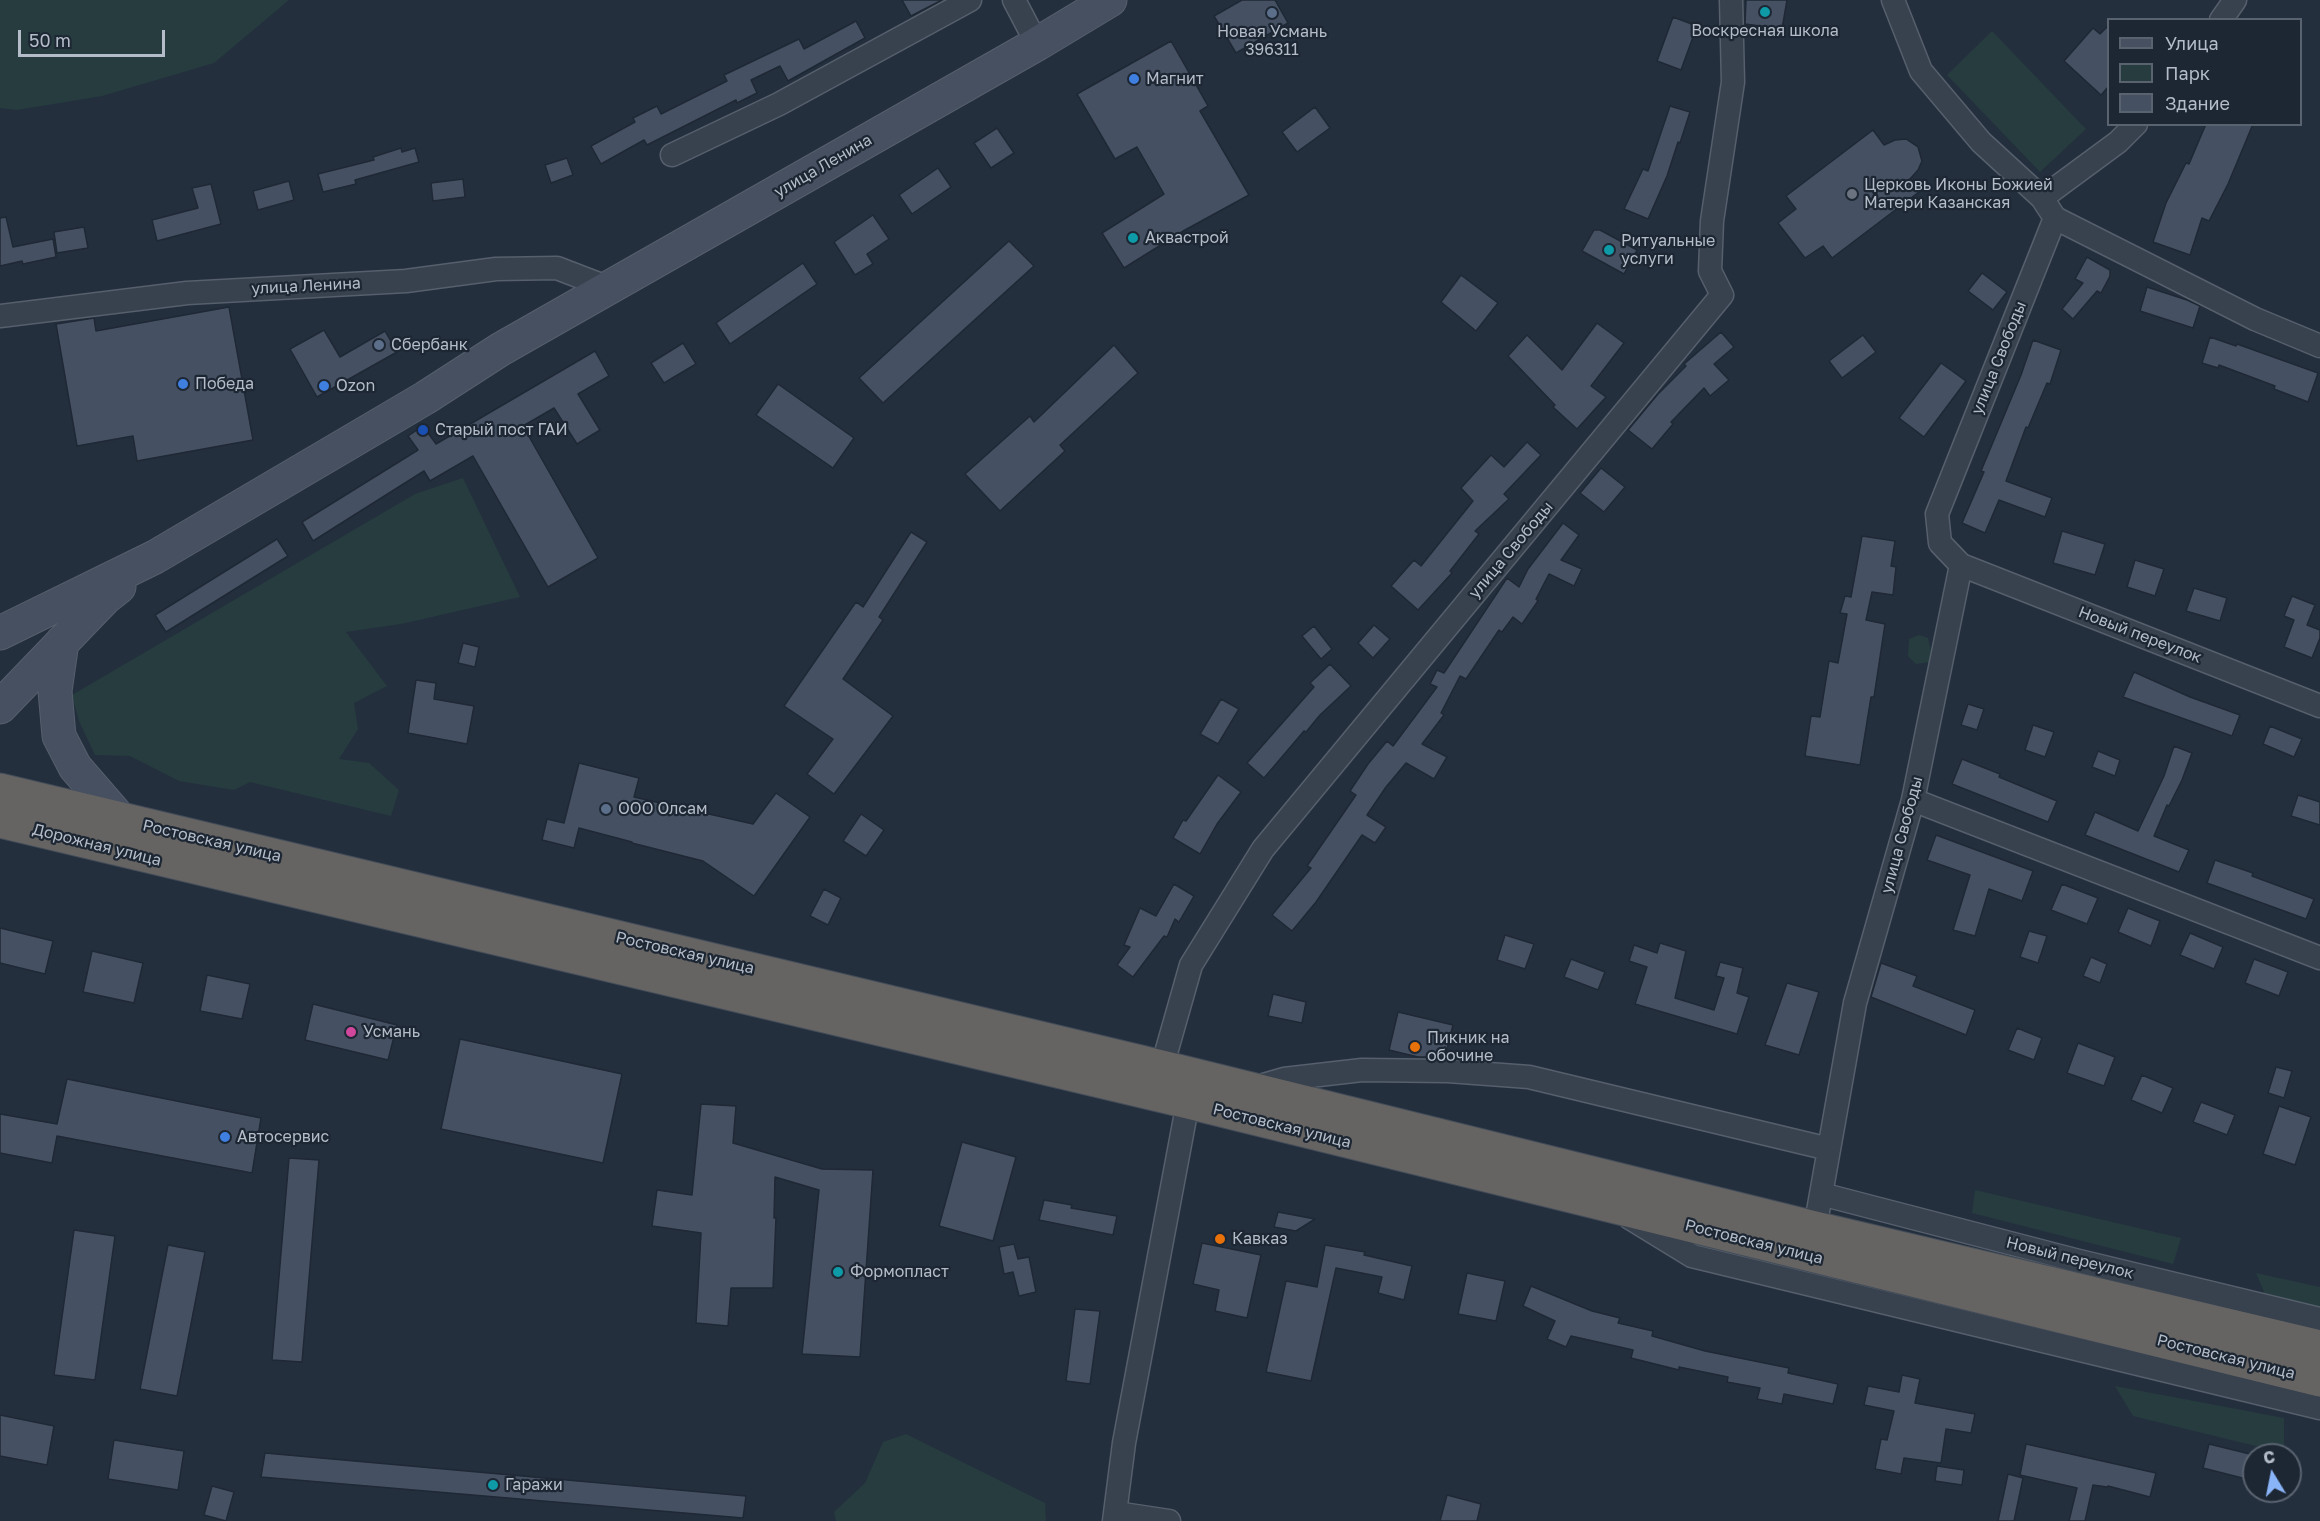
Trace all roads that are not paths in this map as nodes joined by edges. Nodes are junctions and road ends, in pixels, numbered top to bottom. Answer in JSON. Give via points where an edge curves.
{"nodes":[{"id":1,"x":970,"y":0,"type":"edge"},
{"id":2,"x":1014,"y":0,"type":"edge"},
{"id":3,"x":1110,"y":0,"type":"edge"},
{"id":4,"x":1731,"y":0,"type":"edge"},
{"id":5,"x":1893,"y":0,"type":"edge"},
{"id":6,"x":2235,"y":0,"type":"edge"},
{"id":7,"x":2222,"y":18,"type":"edge"},
{"id":8,"x":1037,"y":44,"type":"junction"},
{"id":9,"x":2134,"y":126,"type":"edge"},
{"id":10,"x":672,"y":155,"type":"dead end"},
{"id":11,"x":2042,"y":198,"type":"junction"},
{"id":12,"x":2055,"y":218,"type":"junction"},
{"id":13,"x":609,"y":288,"type":"junction"},
{"id":14,"x":0,"y":316,"type":"edge"},
{"id":15,"x":2320,"y":346,"type":"edge"},
{"id":16,"x":155,"y":557,"type":"junction"},
{"id":17,"x":1960,"y":565,"type":"junction"},
{"id":18,"x":0,"y":633,"type":"edge"},
{"id":19,"x":62,"y":642,"type":"junction"},
{"id":20,"x":2320,"y":706,"type":"edge"},
{"id":21,"x":0,"y":707,"type":"edge"},
{"id":22,"x":0,"y":790,"type":"edge"},
{"id":23,"x":1913,"y":800,"type":"junction"},
{"id":24,"x":120,"y":819,"type":"junction"},
{"id":25,"x":0,"y":821,"type":"edge"},
{"id":26,"x":194,"y":868,"type":"joint"},
{"id":27,"x":2320,"y":958,"type":"edge"},
{"id":28,"x":1162,"y":1067,"type":"junction"},
{"id":29,"x":1250,"y":1089,"type":"junction"},
{"id":30,"x":1188,"y":1102,"type":"junction"},
{"id":31,"x":1829,"y":1149,"type":"junction"},
{"id":32,"x":1821,"y":1194,"type":"junction"},
{"id":33,"x":1614,"y":1208,"type":"junction"},
{"id":34,"x":1815,"y":1228,"type":"junction"},
{"id":35,"x":2320,"y":1319,"type":"edge"},
{"id":36,"x":2320,"y":1347,"type":"edge"},
{"id":37,"x":2320,"y":1380,"type":"edge"},
{"id":38,"x":2320,"y":1408,"type":"edge"},
{"id":39,"x":1115,"y":1517,"type":"edge"},
{"id":40,"x":1169,"y":1521,"type":"edge"}],
"edges":[{"from":1,"to":10,"type":"street","via":[[779,104]]},
{"from":2,"to":8,"type":"street"},
{"from":3,"to":8,"type":"main road","name":"улица Ленина"},
{"from":4,"to":28,"type":"street","name":"улица Свободы","via":[[1733,82],[1712,221],[1710,271],[1722,296],[1263,849],[1191,965]]},
{"from":5,"to":11,"type":"street","via":[[1921,71],[1981,142]]},
{"from":6,"to":7,"type":"street"},
{"from":8,"to":13,"type":"main road","name":"улица Ленина"},
{"from":9,"to":11,"type":"street"},
{"from":11,"to":12,"type":"street"},
{"from":12,"to":15,"type":"street","via":[[2255,319]]},
{"from":12,"to":17,"type":"street","name":"улица Свободы","via":[[1937,514],[1940,543]]},
{"from":13,"to":14,"type":"street","name":"улица Ленина","via":[[557,268],[496,269],[406,281],[188,292]]},
{"from":13,"to":16,"type":"main road","name":"улица Ленина"},
{"from":16,"to":18,"type":"main road"},
{"from":16,"to":19,"type":"main road","via":[[105,598]]},
{"from":17,"to":20,"type":"street","name":"Новый переулок"},
{"from":17,"to":23,"type":"street","name":"улица Свободы"},
{"from":19,"to":21,"type":"main road"},
{"from":19,"to":24,"type":"main road","via":[[55,691],[59,736],[75,767]]},
{"from":22,"to":24,"type":"highway","name":"Дорожная улица"},
{"from":23,"to":27,"type":"street"},
{"from":23,"to":31,"type":"street","name":"улица Свободы","via":[[1855,1003]]},
{"from":24,"to":28,"type":"highway","name":"Ростовская улица"},
{"from":25,"to":26,"type":"highway","name":"Дорожная улица"},
{"from":26,"to":30,"type":"highway","name":"Ростовская улица"},
{"from":28,"to":29,"type":"highway","name":"Ростовская улица"},
{"from":29,"to":31,"type":"street","name":"Ростовская улица","via":[[1284,1079],[1362,1070],[1529,1077]]},
{"from":29,"to":34,"type":"highway","name":"Ростовская улица"},
{"from":30,"to":33,"type":"highway","name":"Ростовская улица"},
{"from":30,"to":39,"type":"street","via":[[1124,1443]]},
{"from":31,"to":32,"type":"street","name":"улица Свободы"},
{"from":32,"to":34,"type":"street","name":"улица Свободы"},
{"from":32,"to":35,"type":"street","name":"Новый переулок"},
{"from":33,"to":37,"type":"highway","name":"Ростовская улица"},
{"from":33,"to":38,"type":"street","via":[[1692,1256]]},
{"from":34,"to":36,"type":"highway","name":"Ростовская улица"},
{"from":39,"to":40,"type":"street"}]}
